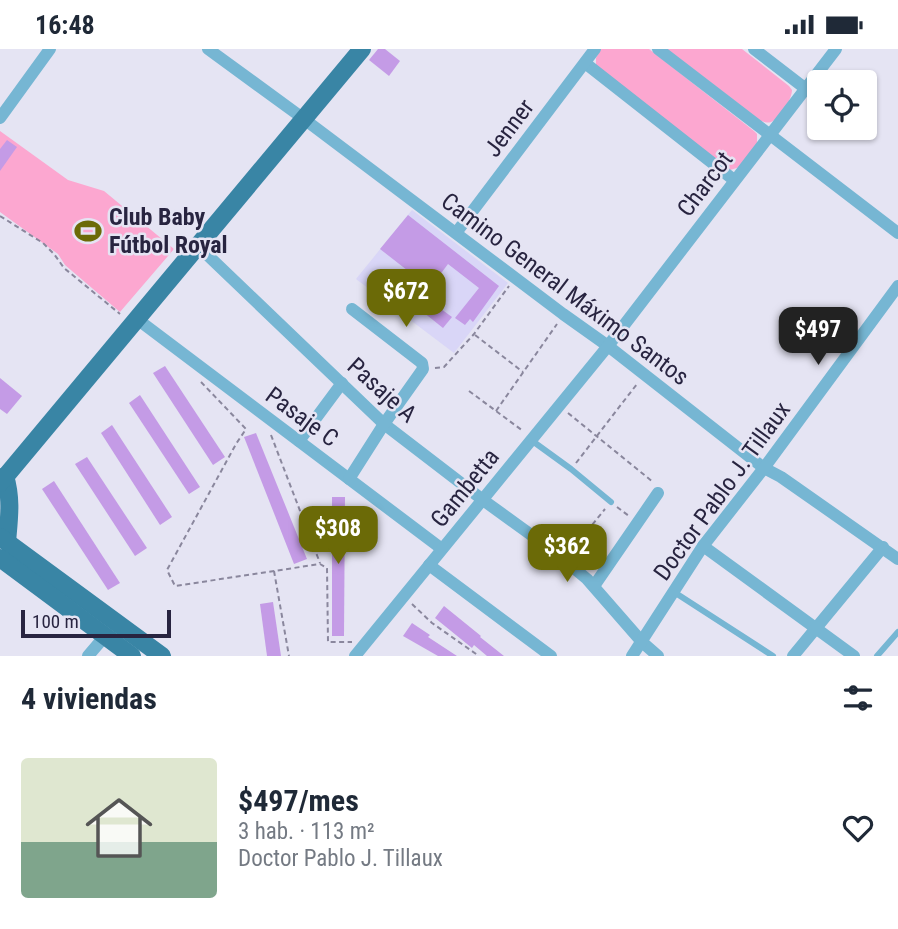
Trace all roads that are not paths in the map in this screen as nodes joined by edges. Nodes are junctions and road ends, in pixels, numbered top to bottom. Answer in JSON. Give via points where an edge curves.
{"nodes":[{"id":1,"x":50,"y":49,"type":"edge"},
{"id":2,"x":208,"y":49,"type":"edge"},
{"id":3,"x":362,"y":49,"type":"edge"},
{"id":4,"x":595,"y":49,"type":"edge"},
{"id":5,"x":658,"y":49,"type":"edge"},
{"id":6,"x":754,"y":49,"type":"edge"},
{"id":7,"x":836,"y":49,"type":"edge"},
{"id":8,"x":585,"y":63,"type":"junction"},
{"id":9,"x":806,"y":89,"type":"junction"},
{"id":10,"x":0,"y":118,"type":"edge"},
{"id":11,"x":304,"y":119,"type":"junction"},
{"id":12,"x":770,"y":134,"type":"junction"},
{"id":13,"x":734,"y":180,"type":"junction"},
{"id":14,"x":456,"y":233,"type":"junction"},
{"id":15,"x":898,"y":233,"type":"edge"},
{"id":16,"x":198,"y":246,"type":"junction"},
{"id":17,"x":898,"y":286,"type":"edge"},
{"id":18,"x":352,"y":309,"type":"dead end"},
{"id":19,"x":134,"y":322,"type":"junction"},
{"id":20,"x":608,"y":346,"type":"junction"},
{"id":21,"x":342,"y":383,"type":"junction"},
{"id":22,"x":384,"y":424,"type":"junction"},
{"id":23,"x":532,"y":439,"type":"junction"},
{"id":24,"x":299,"y":441,"type":"junction"},
{"id":25,"x":764,"y":468,"type":"junction"},
{"id":26,"x":349,"y":479,"type":"junction"},
{"id":27,"x":3,"y":480,"type":"edge"},
{"id":28,"x":658,"y":493,"type":"road end"},
{"id":29,"x":483,"y":500,"type":"junction"},
{"id":30,"x":611,"y":502,"type":"road end"},
{"id":31,"x":2,"y":545,"type":"edge"},
{"id":32,"x":703,"y":546,"type":"junction"},
{"id":33,"x":883,"y":547,"type":"junction"},
{"id":34,"x":442,"y":549,"type":"junction"},
{"id":35,"x":898,"y":559,"type":"edge"},
{"id":36,"x":429,"y":565,"type":"junction"},
{"id":37,"x":594,"y":586,"type":"junction"},
{"id":38,"x":674,"y":592,"type":"junction"},
{"id":39,"x":816,"y":628,"type":"junction"},
{"id":40,"x":898,"y":632,"type":"edge"},
{"id":41,"x":105,"y":636,"type":"junction"},
{"id":42,"x":642,"y":642,"type":"junction"},
{"id":43,"x":356,"y":655,"type":"edge"},
{"id":44,"x":546,"y":655,"type":"edge"},
{"id":45,"x":88,"y":656,"type":"edge"},
{"id":46,"x":132,"y":656,"type":"edge"},
{"id":47,"x":162,"y":656,"type":"edge"},
{"id":48,"x":632,"y":656,"type":"edge"},
{"id":49,"x":658,"y":656,"type":"edge"},
{"id":50,"x":774,"y":656,"type":"edge"},
{"id":51,"x":793,"y":656,"type":"edge"},
{"id":52,"x":854,"y":656,"type":"edge"},
{"id":53,"x":877,"y":656,"type":"edge"}],
"edges":[{"from":1,"to":10,"type":"street"},
{"from":2,"to":11,"type":"street","name":"Camino General Máximo Santos"},
{"from":3,"to":11,"type":"main road"},
{"from":4,"to":8,"type":"street","name":"Jenner"},
{"from":5,"to":12,"type":"street"},
{"from":6,"to":9,"type":"street"},
{"from":7,"to":9,"type":"street","name":"Charcot"},
{"from":8,"to":13,"type":"street"},
{"from":8,"to":14,"type":"street","name":"Jenner"},
{"from":9,"to":12,"type":"street","name":"Charcot"},
{"from":11,"to":14,"type":"street","name":"Camino General Máximo Santos"},
{"from":11,"to":16,"type":"main road"},
{"from":12,"to":13,"type":"street","name":"Charcot"},
{"from":12,"to":15,"type":"street"},
{"from":13,"to":20,"type":"street","name":"Charcot"},
{"from":14,"to":20,"type":"street","name":"Camino General Máximo Santos"},
{"from":16,"to":19,"type":"main road"},
{"from":16,"to":21,"type":"street","name":"Pasaje A"},
{"from":17,"to":25,"type":"street","name":"Doctor Pablo J. Tillaux"},
{"from":18,"to":22,"type":"street","via":[[422,363],[423,369]]},
{"from":19,"to":24,"type":"street","name":"Pasaje C"},
{"from":19,"to":27,"type":"main road"},
{"from":20,"to":23,"type":"street","name":"Gambetta"},
{"from":20,"to":25,"type":"street","name":"Camino General Máximo Santos"},
{"from":21,"to":22,"type":"street","name":"Pasaje A"},
{"from":21,"to":24,"type":"street"},
{"from":22,"to":26,"type":"street"},
{"from":22,"to":29,"type":"street","name":"Pasaje A"},
{"from":23,"to":29,"type":"street","name":"Gambetta"},
{"from":23,"to":30,"type":"lane"},
{"from":24,"to":26,"type":"street","name":"Pasaje C"},
{"from":25,"to":32,"type":"street","name":"Doctor Pablo J. Tillaux"},
{"from":25,"to":33,"type":"street","name":"Camino General Máximo Santos"},
{"from":26,"to":34,"type":"street","name":"Pasaje C"},
{"from":27,"to":31,"type":"main road","via":[[9,488],[10,506]]},
{"from":28,"to":37,"type":"street"},
{"from":29,"to":34,"type":"street","name":"Gambetta"},
{"from":29,"to":37,"type":"street","name":"Pasaje A"},
{"from":31,"to":41,"type":"main road"},
{"from":31,"to":47,"type":"main road"},
{"from":32,"to":38,"type":"street","name":"Doctor Pablo J. Tillaux"},
{"from":32,"to":39,"type":"street"},
{"from":33,"to":35,"type":"street","name":"Camino General Máximo Santos"},
{"from":33,"to":39,"type":"street"},
{"from":34,"to":36,"type":"street","name":"Gambetta"},
{"from":36,"to":43,"type":"street","name":"Gambetta"},
{"from":36,"to":44,"type":"street"},
{"from":37,"to":42,"type":"street","name":"Pasaje A"},
{"from":38,"to":42,"type":"street","name":"Doctor Pablo J. Tillaux"},
{"from":38,"to":50,"type":"lane"},
{"from":39,"to":51,"type":"street"},
{"from":39,"to":52,"type":"street"},
{"from":40,"to":53,"type":"lane"},
{"from":41,"to":45,"type":"street"},
{"from":41,"to":46,"type":"main road"},
{"from":42,"to":48,"type":"street","name":"Doctor Pablo J. Tillaux"},
{"from":42,"to":49,"type":"street","name":"Pasaje A"}]}
